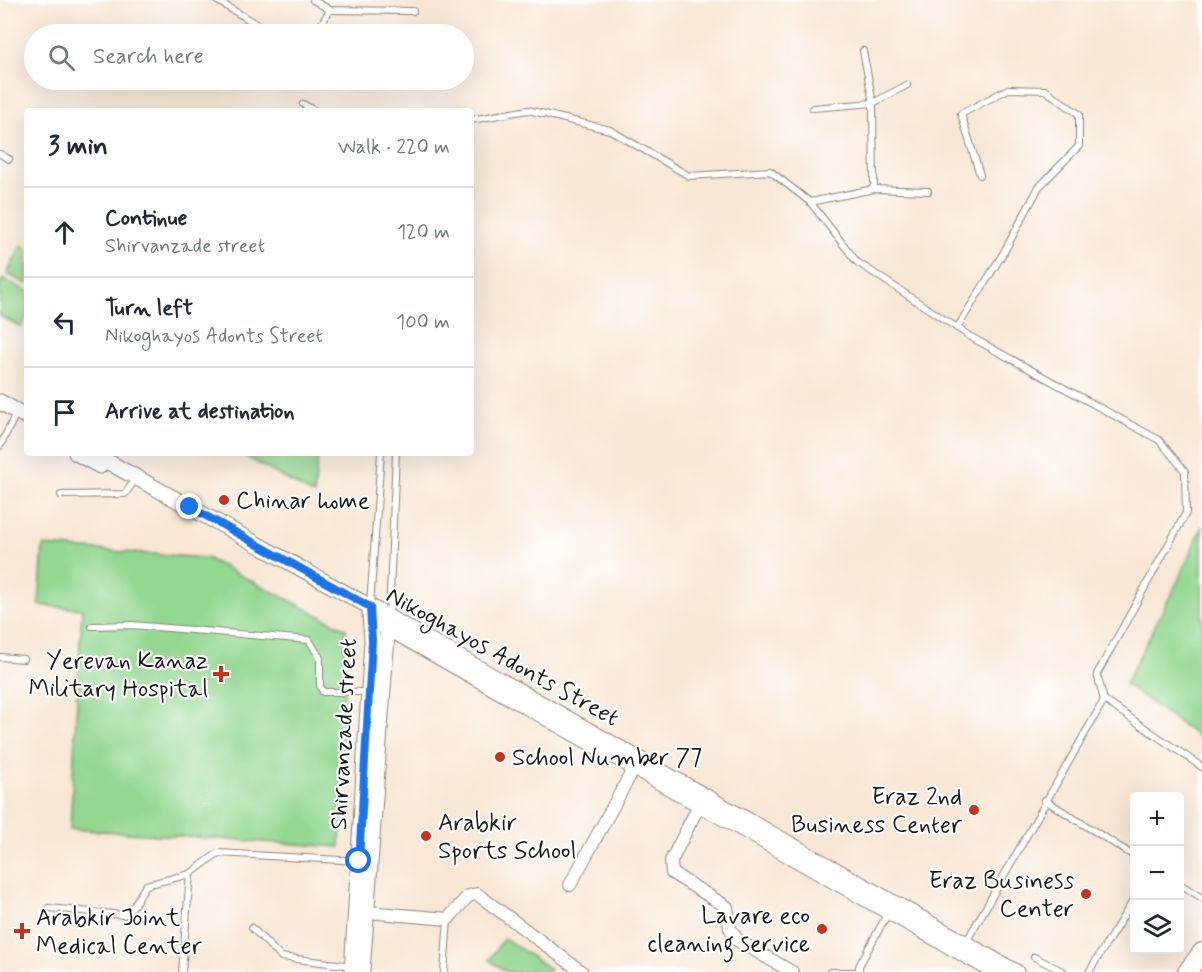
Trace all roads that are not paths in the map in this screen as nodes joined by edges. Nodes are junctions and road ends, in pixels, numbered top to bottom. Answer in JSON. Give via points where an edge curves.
{"nodes":[{"id":1,"x":216,"y":0,"type":"edge"},
{"id":2,"x":314,"y":0,"type":"edge"},
{"id":3,"x":330,"y":10,"type":"junction"},
{"id":4,"x":414,"y":11,"type":"dead end"},
{"id":5,"x":256,"y":24,"type":"edge"},
{"id":6,"x":321,"y":24,"type":"edge"},
{"id":7,"x":863,"y":51,"type":"dead end"},
{"id":8,"x":907,"y":85,"type":"dead end"},
{"id":9,"x":873,"y":103,"type":"junction"},
{"id":10,"x":303,"y":104,"type":"dead end"},
{"id":11,"x":310,"y":108,"type":"edge"},
{"id":12,"x":813,"y":108,"type":"dead end"},
{"id":13,"x":474,"y":119,"type":"edge"},
{"id":14,"x":0,"y":155,"type":"edge"},
{"id":15,"x":9,"y":159,"type":"dead end"},
{"id":16,"x":980,"y":175,"type":"dead end"},
{"id":17,"x":874,"y":189,"type":"junction"},
{"id":18,"x":928,"y":191,"type":"dead end"},
{"id":19,"x":810,"y":202,"type":"junction"},
{"id":20,"x":957,"y":328,"type":"junction"},
{"id":21,"x":0,"y":402,"type":"edge"},
{"id":22,"x":14,"y":415,"type":"edge"},
{"id":23,"x":2,"y":436,"type":"edge"},
{"id":24,"x":0,"y":446,"type":"edge"},
{"id":25,"x":381,"y":456,"type":"edge"},
{"id":26,"x":396,"y":456,"type":"edge"},
{"id":27,"x":98,"y":457,"type":"edge"},
{"id":28,"x":132,"y":484,"type":"junction"},
{"id":29,"x":61,"y":495,"type":"dead end"},
{"id":30,"x":370,"y":613,"type":"junction"},
{"id":31,"x":388,"y":623,"type":"junction"},
{"id":32,"x":92,"y":626,"type":"dead end"},
{"id":33,"x":0,"y":657,"type":"edge"},
{"id":34,"x":23,"y":658,"type":"dead end"},
{"id":35,"x":369,"y":692,"type":"junction"},
{"id":36,"x":1104,"y":700,"type":"junction"},
{"id":37,"x":1202,"y":767,"type":"edge"},
{"id":38,"x":634,"y":768,"type":"junction"},
{"id":39,"x":1045,"y":801,"type":"junction"},
{"id":40,"x":699,"y":805,"type":"junction"},
{"id":41,"x":1130,"y":854,"type":"edge"},
{"id":42,"x":365,"y":861,"type":"junction"},
{"id":43,"x":190,"y":874,"type":"junction"},
{"id":44,"x":570,"y":885,"type":"dead end"},
{"id":45,"x":1184,"y":887,"type":"edge"},
{"id":46,"x":1202,"y":898,"type":"edge"},
{"id":47,"x":1133,"y":900,"type":"edge"},
{"id":48,"x":50,"y":908,"type":"dead end"},
{"id":49,"x":367,"y":912,"type":"junction"},
{"id":50,"x":888,"y":912,"type":"junction"},
{"id":51,"x":448,"y":919,"type":"junction"},
{"id":52,"x":252,"y":928,"type":"dead end"},
{"id":53,"x":963,"y":947,"type":"junction"},
{"id":54,"x":1202,"y":952,"type":"edge"},
{"id":55,"x":1034,"y":957,"type":"dead end"},
{"id":56,"x":357,"y":969,"type":"edge"},
{"id":57,"x":182,"y":972,"type":"edge"},
{"id":58,"x":444,"y":972,"type":"edge"},
{"id":59,"x":582,"y":972,"type":"edge"},
{"id":60,"x":792,"y":972,"type":"edge"},
{"id":61,"x":830,"y":972,"type":"edge"},
{"id":62,"x":859,"y":972,"type":"edge"},
{"id":63,"x":995,"y":972,"type":"edge"},
{"id":64,"x":1016,"y":972,"type":"edge"},
{"id":65,"x":1064,"y":972,"type":"edge"},
{"id":66,"x":1089,"y":972,"type":"edge"},
{"id":67,"x":1187,"y":972,"type":"edge"}],
"edges":[{"from":1,"to":5,"type":"lane"},
{"from":2,"to":3,"type":"lane"},
{"from":3,"to":4,"type":"lane"},
{"from":3,"to":6,"type":"lane"},
{"from":7,"to":9,"type":"lane"},
{"from":8,"to":9,"type":"lane"},
{"from":9,"to":12,"type":"lane"},
{"from":9,"to":17,"type":"lane"},
{"from":10,"to":11,"type":"lane"},
{"from":13,"to":19,"type":"lane","via":[[528,110],[610,130],[689,176],[770,171]]},
{"from":14,"to":15,"type":"lane"},
{"from":16,"to":20,"type":"lane","via":[[961,114],[1008,89],[1045,90],[1079,114],[1078,146],[1039,187]]},
{"from":17,"to":18,"type":"lane"},
{"from":17,"to":19,"type":"lane"},
{"from":19,"to":20,"type":"lane","via":[[857,262]]},
{"from":20,"to":36,"type":"lane","via":[[1159,440],[1185,471],[1186,513],[1097,674]]},
{"from":21,"to":22,"type":"street"},
{"from":22,"to":23,"type":"lane"},
{"from":23,"to":24,"type":"lane"},
{"from":25,"to":30,"type":"lane"},
{"from":26,"to":31,"type":"lane"},
{"from":27,"to":28,"type":"street","name":"Nikoghayos Adonts Street"},
{"from":27,"to":30,"type":"street","name":"Nikoghayos Adonts Street"},
{"from":28,"to":29,"type":"lane","via":[[125,494]]},
{"from":28,"to":30,"type":"street","name":"Nikoghayos Adonts Street"},
{"from":30,"to":31,"type":"street","name":"Nikoghayos Adonts Street"},
{"from":30,"to":35,"type":"street","name":"Shirvanzade street"},
{"from":31,"to":38,"type":"street","name":"Nikoghayos Adonts Street"},
{"from":31,"to":42,"type":"street","name":"Shirvanzade street"},
{"from":31,"to":53,"type":"street","name":"Nikoghayos Adonts Street"},
{"from":32,"to":35,"type":"lane","via":[[132,625],[309,640],[320,658],[323,692]]},
{"from":33,"to":34,"type":"lane"},
{"from":35,"to":42,"type":"street","name":"Shirvanzade street"},
{"from":36,"to":37,"type":"lane"},
{"from":36,"to":39,"type":"lane"},
{"from":38,"to":40,"type":"street","name":"Nikoghayos Adonts Street"},
{"from":38,"to":44,"type":"street"},
{"from":39,"to":41,"type":"lane"},
{"from":39,"to":53,"type":"lane"},
{"from":40,"to":50,"type":"street","name":"Nikoghayos Adonts Street"},
{"from":40,"to":60,"type":"street","via":[[671,861],[672,873],[727,907],[730,928],[737,940]]},
{"from":42,"to":43,"type":"lane","via":[[218,853]]},
{"from":42,"to":49,"type":"street","name":"Shirvanzade street"},
{"from":42,"to":56,"type":"street","name":"Shirvanzade street"},
{"from":43,"to":48,"type":"lane","via":[[146,885],[124,915]]},
{"from":43,"to":57,"type":"lane"},
{"from":45,"to":46,"type":"lane"},
{"from":47,"to":66,"type":"lane"},
{"from":49,"to":51,"type":"street"},
{"from":49,"to":56,"type":"street","name":"Shirvanzade street"},
{"from":50,"to":53,"type":"street","name":"Nikoghayos Adonts Street"},
{"from":50,"to":62,"type":"lane"},
{"from":51,"to":58,"type":"lane"},
{"from":51,"to":59,"type":"street","via":[[468,896],[477,894]]},
{"from":52,"to":56,"type":"lane","via":[[281,957]]},
{"from":53,"to":63,"type":"street","name":"Nikoghayos Adonts Street"},
{"from":53,"to":64,"type":"street","name":"Nikoghayos Adonts Street"},
{"from":54,"to":67,"type":"main road"},
{"from":55,"to":65,"type":"lane"},
{"from":61,"to":62,"type":"lane"}]}
